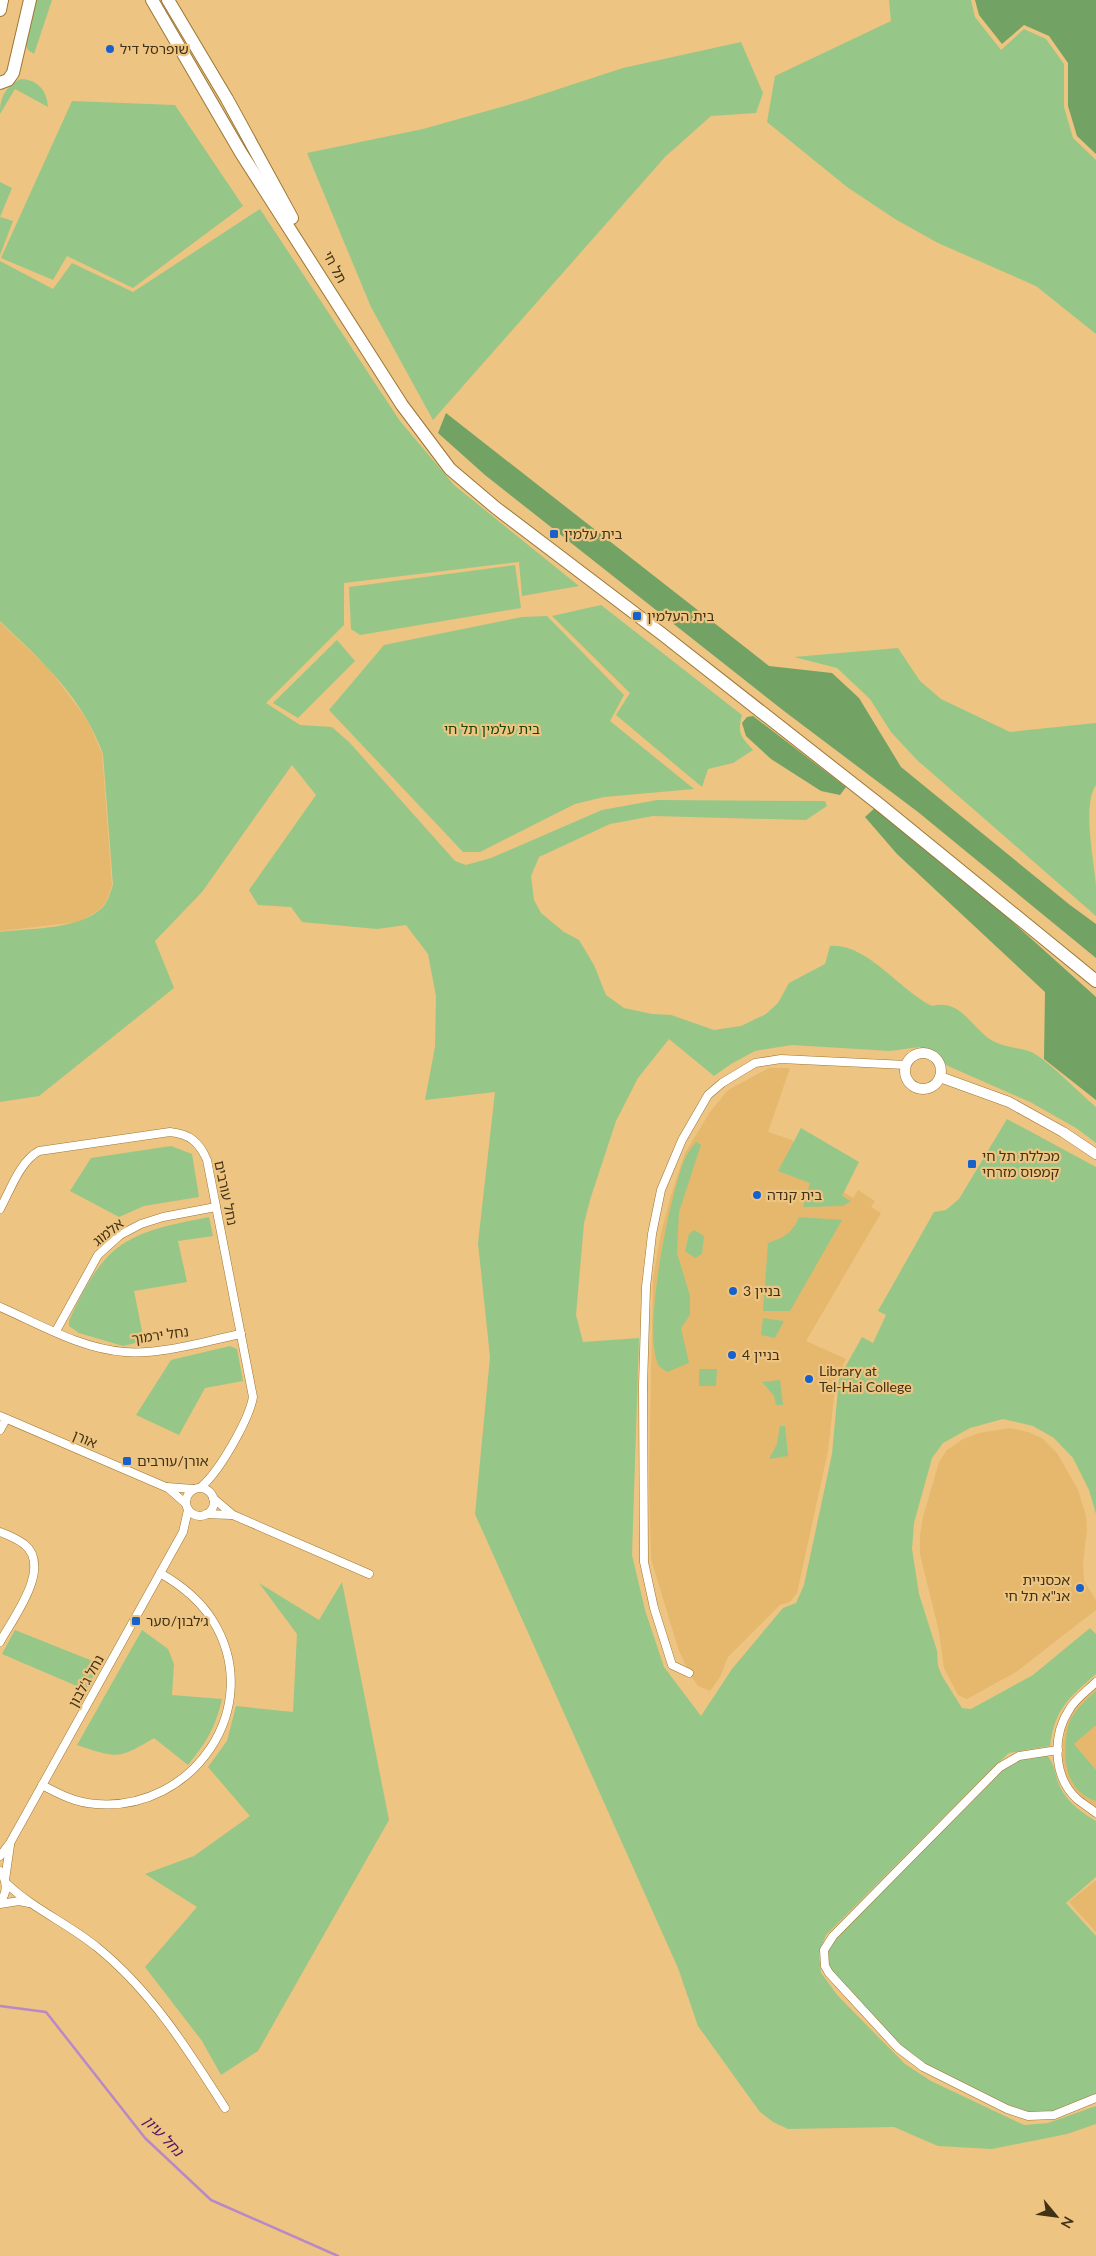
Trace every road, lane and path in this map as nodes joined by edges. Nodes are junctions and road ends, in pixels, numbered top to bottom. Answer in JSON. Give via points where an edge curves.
{"nodes":[{"id":1,"x":2,"y":0,"type":"edge"},
{"id":2,"x":30,"y":0,"type":"edge"},
{"id":3,"x":152,"y":0,"type":"edge"},
{"id":4,"x":168,"y":0,"type":"edge"},
{"id":5,"x":0,"y":10,"type":"edge"},
{"id":6,"x":1,"y":84,"type":"edge"},
{"id":7,"x":334,"y":297,"type":"junction"},
{"id":8,"x":1096,"y":981,"type":"edge"},
{"id":9,"x":906,"y":1065,"type":"junction"},
{"id":10,"x":940,"y":1077,"type":"junction"},
{"id":11,"x":1096,"y":1154,"type":"edge"},
{"id":12,"x":216,"y":1207,"type":"junction"},
{"id":13,"x":0,"y":1209,"type":"edge"},
{"id":14,"x":0,"y":1307,"type":"edge"},
{"id":15,"x":56,"y":1331,"type":"junction"},
{"id":16,"x":241,"y":1334,"type":"junction"},
{"id":17,"x":3,"y":1418,"type":"edge"},
{"id":18,"x":0,"y":1430,"type":"edge"},
{"id":19,"x":216,"y":1472,"type":"junction"},
{"id":20,"x":160,"y":1485,"type":"junction"},
{"id":21,"x":197,"y":1488,"type":"junction"},
{"id":22,"x":213,"y":1496,"type":"junction"},
{"id":23,"x":187,"y":1507,"type":"junction"},
{"id":24,"x":203,"y":1515,"type":"junction"},
{"id":25,"x":233,"y":1515,"type":"junction"},
{"id":26,"x":0,"y":1532,"type":"edge"},
{"id":27,"x":183,"y":1532,"type":"junction"},
{"id":28,"x":160,"y":1573,"type":"junction"},
{"id":29,"x":369,"y":1574,"type":"dead end"},
{"id":30,"x":0,"y":1642,"type":"edge"},
{"id":31,"x":689,"y":1673,"type":"dead end"},
{"id":32,"x":1096,"y":1682,"type":"edge"},
{"id":33,"x":1058,"y":1750,"type":"junction"},
{"id":34,"x":42,"y":1785,"type":"junction"},
{"id":35,"x":1096,"y":1813,"type":"edge"},
{"id":36,"x":10,"y":1843,"type":"junction"},
{"id":37,"x":0,"y":1856,"type":"edge"},
{"id":38,"x":0,"y":1871,"type":"edge"},
{"id":39,"x":5,"y":1881,"type":"junction"},
{"id":40,"x":0,"y":1903,"type":"edge"},
{"id":41,"x":31,"y":1903,"type":"junction"},
{"id":42,"x":1096,"y":2098,"type":"edge"},
{"id":43,"x":225,"y":2108,"type":"dead end"}],
"edges":[{"from":1,"to":5,"type":"highway"},
{"from":2,"to":6,"type":"highway","via":[[13,73]]},
{"from":3,"to":7,"type":"highway","name":"תל חי","via":[[241,153]]},
{"from":4,"to":7,"type":"highway","name":"תל חי","via":[[258,154]]},
{"from":7,"to":8,"type":"highway","via":[[402,405],[464,483],[880,805]]},
{"from":9,"to":10,"type":"street","via":[[906,1077],[919,1088],[930,1088]]},
{"from":9,"to":10,"type":"street","via":[[916,1054],[931,1054],[941,1066]]},
{"from":9,"to":31,"type":"street","via":[[781,1059],[755,1063],[708,1095],[682,1140],[661,1190],[646,1287],[644,1562],[672,1665]]},
{"from":10,"to":11,"type":"street","via":[[1009,1102]]},
{"from":12,"to":13,"type":"street","name":"נחל עורבים","via":[[202,1148],[188,1136],[170,1132],[32,1154]]},
{"from":12,"to":15,"type":"street","name":"אלמוג","via":[[163,1217],[120,1235],[98,1255]]},
{"from":12,"to":16,"type":"street","name":"נחל עורבים"},
{"from":14,"to":15,"type":"street","name":"נחל ירמוך"},
{"from":15,"to":16,"type":"street","name":"נחל ירמוך","via":[[91,1346],[125,1352],[142,1352]]},
{"from":16,"to":19,"type":"street","name":"נחל עורבים","via":[[253,1397],[246,1418]]},
{"from":17,"to":18,"type":"street"},
{"from":17,"to":20,"type":"street","name":"אורן"},
{"from":19,"to":21,"type":"street","name":"נחל עורבים"},
{"from":19,"to":22,"type":"street","name":"נחל עורבים"},
{"from":20,"to":21,"type":"street","name":"אורן"},
{"from":20,"to":23,"type":"street","name":"אורן","via":[[174,1493]]},
{"from":21,"to":22,"type":"street"},
{"from":21,"to":23,"type":"street","via":[[186,1496]]},
{"from":22,"to":24,"type":"street","via":[[213,1506]]},
{"from":22,"to":25,"type":"street"},
{"from":23,"to":24,"type":"street"},
{"from":23,"to":27,"type":"street","name":"נחל ג'לבון"},
{"from":24,"to":25,"type":"street"},
{"from":24,"to":27,"type":"street","name":"נחל ג'לבון"},
{"from":25,"to":29,"type":"street"},
{"from":26,"to":30,"type":"street","via":[[26,1545],[36,1566],[34,1580]]},
{"from":27,"to":28,"type":"street","name":"נחל ג'לבון"},
{"from":28,"to":34,"type":"street","name":"נחל ג'לבון"},
{"from":28,"to":34,"type":"street","via":[[195,1598],[221,1637],[227,1656],[230,1689],[223,1726],[216,1739],[187,1776],[145,1800],[94,1804],[63,1796]]},
{"from":32,"to":33,"type":"street","via":[[1069,1708],[1060,1732]]},
{"from":33,"to":35,"type":"street","via":[[1060,1770],[1070,1791]]},
{"from":33,"to":42,"type":"street","via":[[1018,1756],[994,1772],[833,1936],[824,1950],[824,1958],[825,1966],[840,1986],[898,2048],[922,2067],[1007,2110],[1028,2116],[1054,2115]]},
{"from":34,"to":36,"type":"street","name":"נחל ג'לבון"},
{"from":36,"to":37,"type":"street","name":"נחל ג'לבון"},
{"from":36,"to":39,"type":"street","name":"נחל ג'לבון"},
{"from":38,"to":39,"type":"street"},
{"from":39,"to":40,"type":"street","name":"נחל ג'לבון","via":[[5,1893]]},
{"from":39,"to":41,"type":"street"},
{"from":40,"to":41,"type":"street"},
{"from":41,"to":43,"type":"street","via":[[100,1949],[133,1980],[182,2042]]}]}
